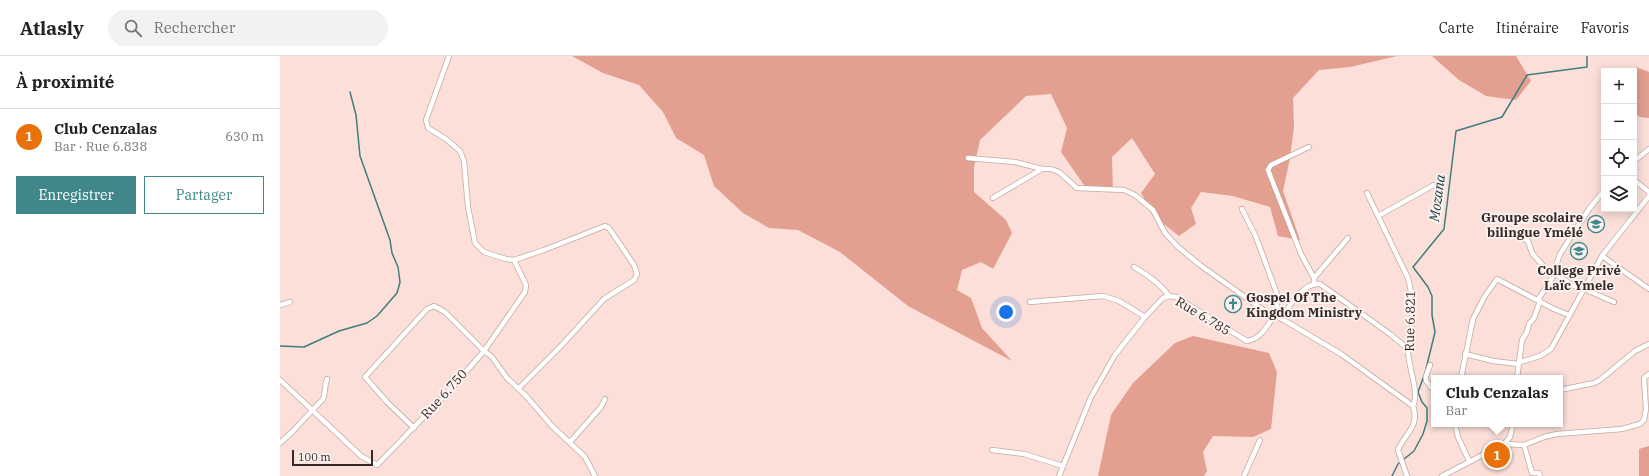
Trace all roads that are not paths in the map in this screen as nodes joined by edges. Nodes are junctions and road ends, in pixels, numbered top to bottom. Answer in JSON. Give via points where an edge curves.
{"nodes":[{"id":1,"x":449,"y":56,"type":"edge"},
{"id":2,"x":1309,"y":147,"type":"dead end"},
{"id":3,"x":1649,"y":149,"type":"edge"},
{"id":4,"x":968,"y":158,"type":"dead end"},
{"id":5,"x":1637,"y":159,"type":"edge"},
{"id":6,"x":1042,"y":169,"type":"junction"},
{"id":7,"x":1637,"y":182,"type":"edge"},
{"id":8,"x":1434,"y":185,"type":"dead end"},
{"id":9,"x":1649,"y":192,"type":"edge"},
{"id":10,"x":1367,"y":193,"type":"dead end"},
{"id":11,"x":1601,"y":194,"type":"edge"},
{"id":12,"x":1649,"y":196,"type":"edge"},
{"id":13,"x":993,"y":198,"type":"dead end"},
{"id":14,"x":1242,"y":209,"type":"dead end"},
{"id":15,"x":1378,"y":216,"type":"junction"},
{"id":16,"x":1511,"y":234,"type":"dead end"},
{"id":17,"x":1348,"y":238,"type":"dead end"},
{"id":18,"x":1602,"y":256,"type":"junction"},
{"id":19,"x":514,"y":260,"type":"junction"},
{"id":20,"x":1134,"y":267,"type":"dead end"},
{"id":21,"x":1554,"y":274,"type":"junction"},
{"id":22,"x":1314,"y":281,"type":"junction"},
{"id":23,"x":1649,"y":289,"type":"edge"},
{"id":24,"x":1583,"y":290,"type":"junction"},
{"id":25,"x":1169,"y":296,"type":"junction"},
{"id":26,"x":1540,"y":301,"type":"junction"},
{"id":27,"x":290,"y":302,"type":"dead end"},
{"id":28,"x":1030,"y":302,"type":"dead end"},
{"id":29,"x":1614,"y":302,"type":"dead end"},
{"id":30,"x":280,"y":305,"type":"edge"},
{"id":31,"x":1569,"y":315,"type":"junction"},
{"id":32,"x":1145,"y":317,"type":"junction"},
{"id":33,"x":1278,"y":317,"type":"junction"},
{"id":34,"x":1649,"y":344,"type":"edge"},
{"id":35,"x":1408,"y":349,"type":"junction"},
{"id":36,"x":484,"y":351,"type":"junction"},
{"id":37,"x":1465,"y":354,"type":"junction"},
{"id":38,"x":1519,"y":363,"type":"junction"},
{"id":39,"x":1430,"y":365,"type":"dead end"},
{"id":40,"x":1649,"y":374,"type":"edge"},
{"id":41,"x":1462,"y":375,"type":"edge"},
{"id":42,"x":1517,"y":375,"type":"edge"},
{"id":43,"x":327,"y":379,"type":"dead end"},
{"id":44,"x":280,"y":380,"type":"edge"},
{"id":45,"x":1431,"y":387,"type":"edge"},
{"id":46,"x":519,"y":388,"type":"junction"},
{"id":47,"x":1563,"y":389,"type":"edge"},
{"id":48,"x":605,"y":399,"type":"dead end"},
{"id":49,"x":1413,"y":406,"type":"junction"},
{"id":50,"x":312,"y":411,"type":"junction"},
{"id":51,"x":1456,"y":427,"type":"edge"},
{"id":52,"x":1512,"y":427,"type":"edge"},
{"id":53,"x":414,"y":428,"type":"junction"},
{"id":54,"x":1260,"y":440,"type":"dead end"},
{"id":55,"x":570,"y":442,"type":"junction"},
{"id":56,"x":280,"y":443,"type":"edge"},
{"id":57,"x":1504,"y":444,"type":"junction"},
{"id":58,"x":1524,"y":445,"type":"junction"},
{"id":59,"x":992,"y":450,"type":"dead end"},
{"id":60,"x":1469,"y":461,"type":"junction"},
{"id":61,"x":1063,"y":466,"type":"junction"},
{"id":62,"x":1540,"y":475,"type":"edge"},
{"id":63,"x":595,"y":476,"type":"edge"},
{"id":64,"x":1058,"y":476,"type":"edge"},
{"id":65,"x":1244,"y":476,"type":"edge"},
{"id":66,"x":1407,"y":476,"type":"edge"},
{"id":67,"x":1442,"y":476,"type":"edge"}],
"edges":[{"from":1,"to":19,"type":"street","via":[[426,120],[428,128],[460,151],[464,160],[468,207],[475,244],[484,252]]},
{"from":2,"to":22,"type":"street","via":[[1271,165],[1268,170]]},
{"from":3,"to":5,"type":"street"},
{"from":4,"to":6,"type":"street","via":[[1015,162]]},
{"from":6,"to":13,"type":"street"},
{"from":6,"to":33,"type":"street","via":[[1059,172],[1077,188],[1124,190],[1135,194],[1152,210],[1165,233],[1178,247],[1200,265]]},
{"from":7,"to":9,"type":"street"},
{"from":8,"to":15,"type":"street"},
{"from":10,"to":15,"type":"street","name":"Rue 6.821"},
{"from":11,"to":21,"type":"street","via":[[1568,241],[1557,261]]},
{"from":12,"to":18,"type":"street"},
{"from":14,"to":33,"type":"street","via":[[1256,237],[1277,294]]},
{"from":15,"to":35,"type":"street","name":"Rue 6.821","via":[[1411,288],[1411,334]]},
{"from":16,"to":21,"type":"street","via":[[1528,241],[1532,253]]},
{"from":17,"to":22,"type":"street"},
{"from":18,"to":23,"type":"street"},
{"from":18,"to":24,"type":"street"},
{"from":19,"to":36,"type":"street","name":"Rue 6.750","via":[[526,284],[525,292]]},
{"from":19,"to":46,"type":"street","via":[[605,226],[609,228],[634,265],[637,274],[634,280],[604,299]]},
{"from":20,"to":25,"type":"street","via":[[1152,279]]},
{"from":21,"to":24,"type":"street"},
{"from":21,"to":26,"type":"street","via":[[1539,298]]},
{"from":22,"to":33,"type":"street"},
{"from":22,"to":35,"type":"street"},
{"from":24,"to":29,"type":"street"},
{"from":24,"to":31,"type":"street"},
{"from":25,"to":32,"type":"street","name":"Rue 6.785","via":[[1163,298]]},
{"from":25,"to":33,"type":"street","name":"Rue 6.785","via":[[1176,297],[1248,341],[1253,340]]},
{"from":26,"to":31,"type":"street"},
{"from":26,"to":37,"type":"street","via":[[1500,280],[1494,281],[1472,319]]},
{"from":26,"to":38,"type":"street","via":[[1522,340]]},
{"from":27,"to":30,"type":"street"},
{"from":28,"to":32,"type":"street","via":[[1102,296],[1119,301]]},
{"from":31,"to":38,"type":"street","via":[[1548,352]]},
{"from":32,"to":61,"type":"street","name":"Rue 6.785","via":[[1115,355],[1091,397]]},
{"from":33,"to":49,"type":"street","via":[[1341,354]]},
{"from":34,"to":47,"type":"street","via":[[1635,351],[1600,380]]},
{"from":35,"to":49,"type":"street","name":"Rue 6.821","via":[[1414,387]]},
{"from":36,"to":46,"type":"street"},
{"from":36,"to":53,"type":"street","name":"Rue 6.750"},
{"from":36,"to":53,"type":"street","via":[[445,312],[434,306],[427,309],[387,351],[365,377],[386,402]]},
{"from":37,"to":38,"type":"street","via":[[1493,362]]},
{"from":37,"to":41,"type":"street"},
{"from":38,"to":42,"type":"street"},
{"from":39,"to":45,"type":"street","via":[[1426,380]]},
{"from":40,"to":58,"type":"street","via":[[1644,378],[1644,420],[1636,426],[1557,434]]},
{"from":43,"to":50,"type":"street","via":[[323,400]]},
{"from":44,"to":50,"type":"street","name":"Rue 6.750"},
{"from":46,"to":55,"type":"street","via":[[552,426]]},
{"from":48,"to":55,"type":"street"},
{"from":49,"to":66,"type":"street","name":"Rue 6.821","via":[[1414,424],[1398,450]]},
{"from":50,"to":53,"type":"street","name":"Rue 6.750","via":[[361,456],[377,465]]},
{"from":50,"to":56,"type":"street"},
{"from":51,"to":60,"type":"street"},
{"from":52,"to":57,"type":"street","via":[[1510,437]]},
{"from":54,"to":65,"type":"street"},
{"from":55,"to":63,"type":"street","via":[[585,457]]},
{"from":57,"to":58,"type":"street"},
{"from":57,"to":60,"type":"street"},
{"from":58,"to":62,"type":"street","via":[[1532,473]]},
{"from":59,"to":61,"type":"street","via":[[1024,454]]},
{"from":60,"to":67,"type":"street"},
{"from":61,"to":64,"type":"street","name":"Rue 6.785"}]}
